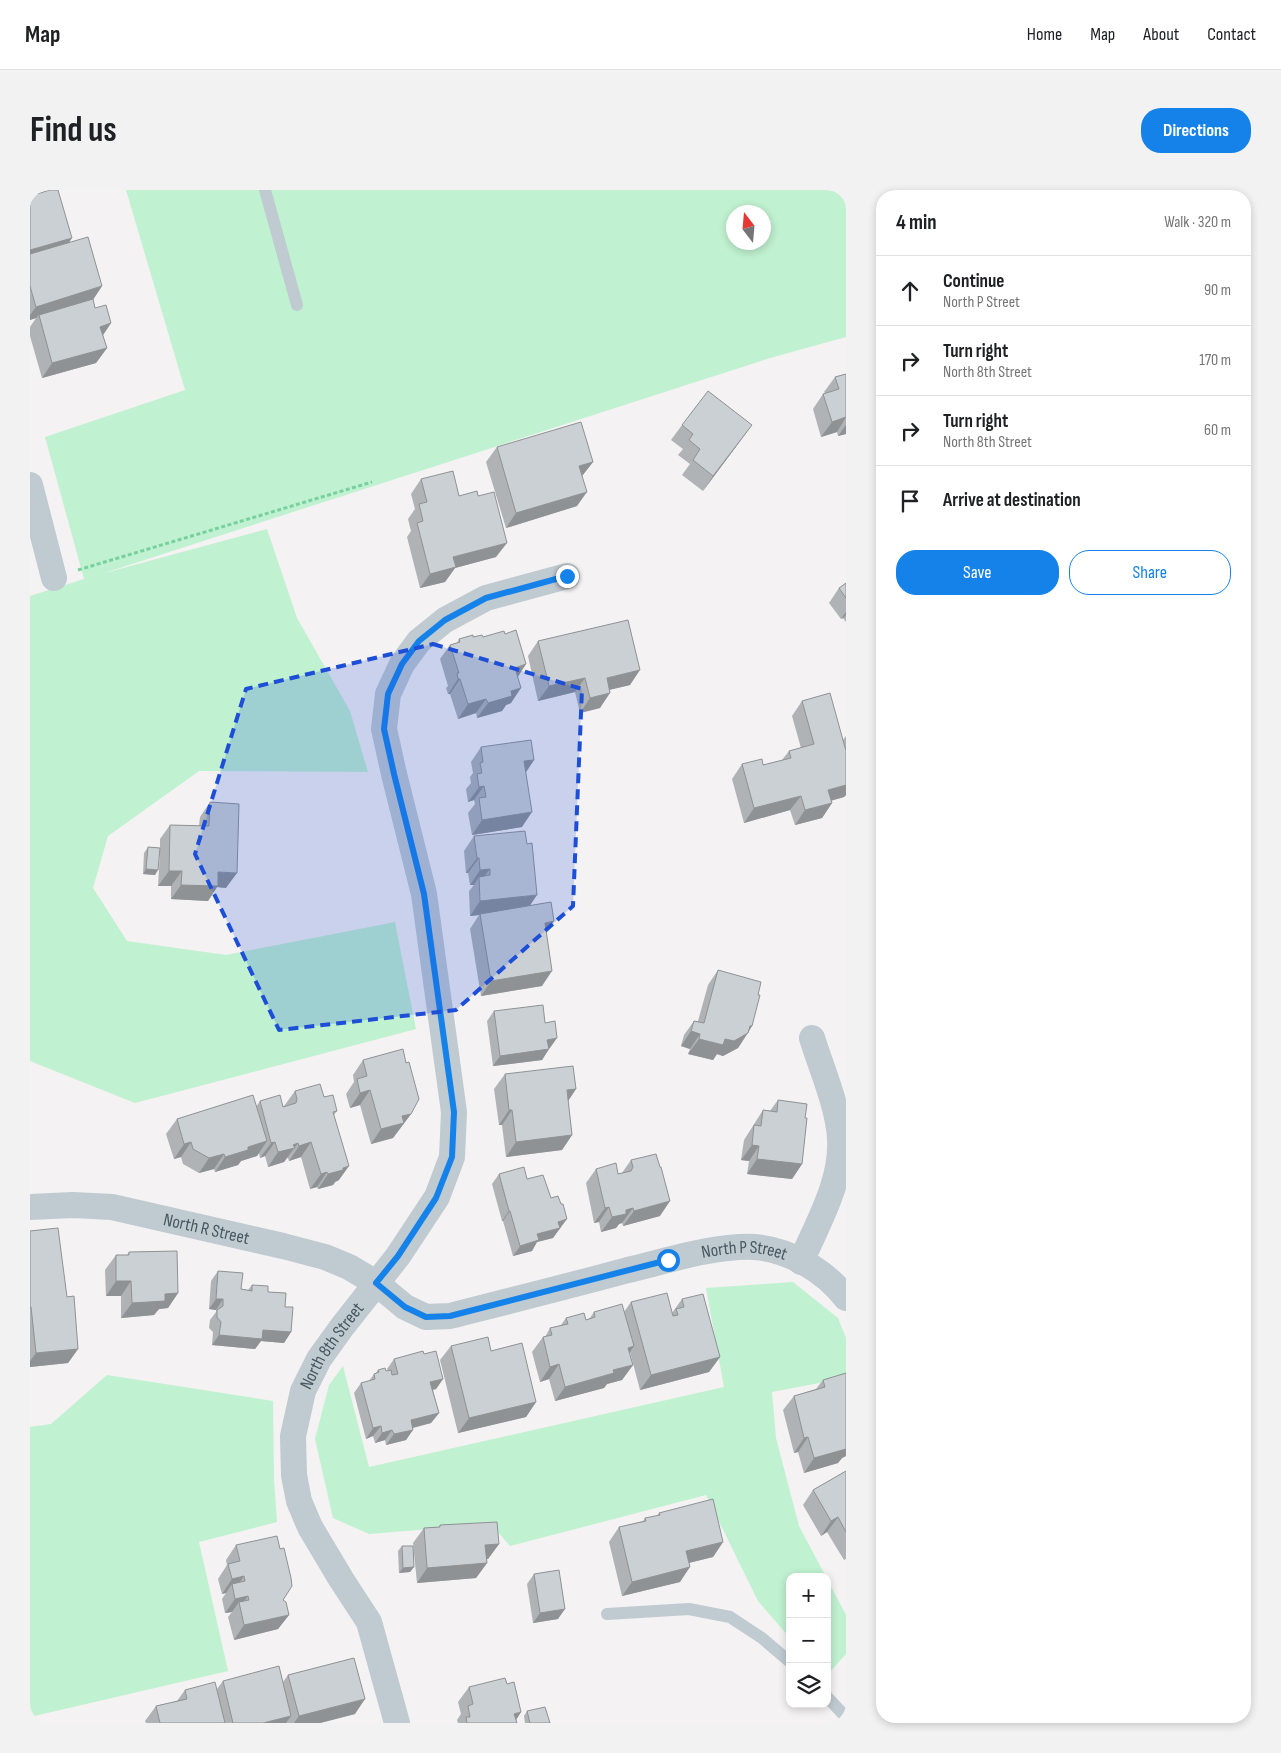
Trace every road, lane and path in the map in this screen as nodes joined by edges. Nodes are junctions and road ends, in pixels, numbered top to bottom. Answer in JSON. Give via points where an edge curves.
{"nodes":[{"id":1,"x":264,"y":190,"type":"edge"},
{"id":2,"x":297,"y":305,"type":"dead end"},
{"id":3,"x":372,"y":482,"type":"dead end"},
{"id":4,"x":30,"y":485,"type":"edge"},
{"id":5,"x":567,"y":576,"type":"dead end"},
{"id":6,"x":54,"y":578,"type":"joint"},
{"id":7,"x":812,"y":1038,"type":"dead end"},
{"id":8,"x":30,"y":1207,"type":"edge"},
{"id":9,"x":801,"y":1262,"type":"junction"},
{"id":10,"x":376,"y":1283,"type":"junction"},
{"id":11,"x":846,"y":1298,"type":"edge"},
{"id":12,"x":607,"y":1614,"type":"dead end"},
{"id":13,"x":786,"y":1659,"type":"edge"},
{"id":14,"x":831,"y":1700,"type":"edge"},
{"id":15,"x":846,"y":1717,"type":"edge"},
{"id":16,"x":398,"y":1723,"type":"edge"}],
"edges":[{"from":1,"to":2,"type":"lane"},
{"from":3,"to":6,"type":"path"},
{"from":4,"to":6,"type":"street"},
{"from":5,"to":10,"type":"street","name":"North 8th Street","via":[[486,598],[445,620],[419,641],[402,664],[388,694],[384,729],[424,894],[454,1112],[452,1157],[436,1198]]},
{"from":7,"to":9,"type":"street","via":[[840,1140],[835,1177]]},
{"from":8,"to":10,"type":"street","name":"North R Street","via":[[73,1205],[140,1212],[325,1257]]},
{"from":9,"to":10,"type":"street","name":"North P Street","via":[[783,1253],[755,1247],[722,1249],[450,1316],[426,1317],[405,1307]]},
{"from":9,"to":11,"type":"street","name":"North P Street","via":[[823,1274]]},
{"from":10,"to":16,"type":"street","name":"North 8th Street","via":[[319,1359],[303,1391],[293,1436],[294,1474],[299,1501],[310,1527],[369,1622]]},
{"from":12,"to":13,"type":"lane","via":[[689,1609],[730,1617]]},
{"from":14,"to":15,"type":"lane"}]}
